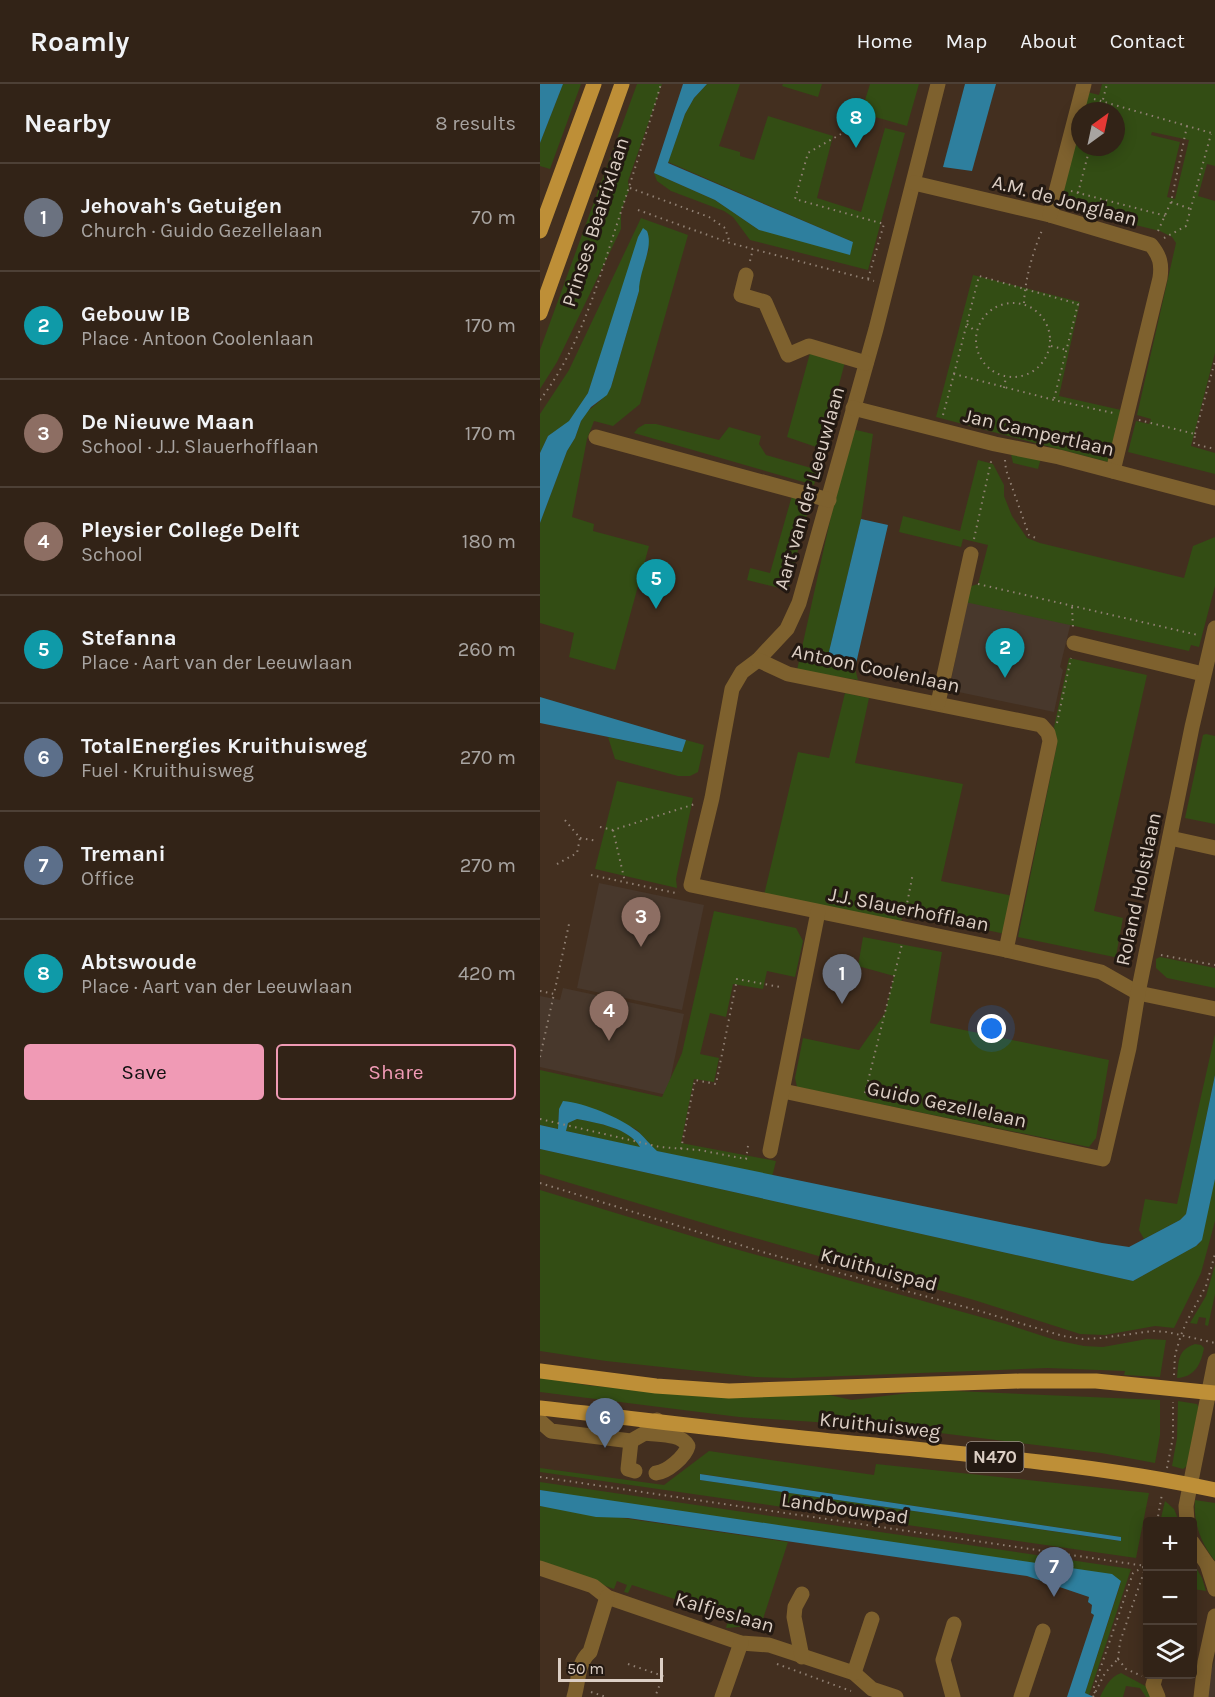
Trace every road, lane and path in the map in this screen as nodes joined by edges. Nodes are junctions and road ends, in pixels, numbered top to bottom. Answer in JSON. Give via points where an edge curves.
{"nodes":[{"id":1,"x":594,"y":84,"type":"edge"},
{"id":2,"x":622,"y":84,"type":"edge"},
{"id":3,"x":661,"y":84,"type":"edge"},
{"id":4,"x":938,"y":84,"type":"edge"},
{"id":5,"x":1107,"y":84,"type":"edge"},
{"id":6,"x":1082,"y":90,"type":"edge"},
{"id":7,"x":1102,"y":102,"type":"joint"},
{"id":8,"x":1125,"y":108,"type":"edge"},
{"id":9,"x":1187,"y":126,"type":"junction"},
{"id":10,"x":1213,"y":133,"type":"edge"},
{"id":11,"x":841,"y":134,"type":"dead end"},
{"id":12,"x":1088,"y":156,"type":"edge"},
{"id":13,"x":914,"y":183,"type":"junction"},
{"id":14,"x":1057,"y":187,"type":"junction"},
{"id":15,"x":630,"y":188,"type":"junction"},
{"id":16,"x":1078,"y":193,"type":"junction"},
{"id":17,"x":1171,"y":202,"type":"junction"},
{"id":18,"x":1191,"y":209,"type":"junction"},
{"id":19,"x":638,"y":210,"type":"dead end"},
{"id":20,"x":1050,"y":214,"type":"junction"},
{"id":21,"x":1166,"y":216,"type":"junction"},
{"id":22,"x":540,"y":231,"type":"edge"},
{"id":23,"x":730,"y":243,"type":"junction"},
{"id":24,"x":1151,"y":244,"type":"junction"},
{"id":25,"x":746,"y":275,"type":"dead end"},
{"id":26,"x":868,"y":279,"type":"junction"},
{"id":27,"x":888,"y":284,"type":"junction"},
{"id":28,"x":1025,"y":288,"type":"junction"},
{"id":29,"x":1024,"y":303,"type":"junction"},
{"id":30,"x":540,"y":313,"type":"edge"},
{"id":31,"x":966,"y":324,"type":"junction"},
{"id":32,"x":976,"y":332,"type":"junction"},
{"id":33,"x":1051,"y":346,"type":"junction"},
{"id":34,"x":1067,"y":350,"type":"junction"},
{"id":35,"x":1215,"y":361,"type":"edge"},
{"id":36,"x":866,"y":363,"type":"junction"},
{"id":37,"x":954,"y":374,"type":"junction"},
{"id":38,"x":1006,"y":377,"type":"junction"},
{"id":39,"x":1004,"y":388,"type":"junction"},
{"id":40,"x":540,"y":400,"type":"edge"},
{"id":41,"x":1054,"y":400,"type":"junction"},
{"id":42,"x":853,"y":408,"type":"junction"},
{"id":43,"x":1126,"y":416,"type":"junction"},
{"id":44,"x":939,"y":431,"type":"junction"},
{"id":45,"x":1195,"y":434,"type":"junction"},
{"id":46,"x":596,"y":437,"type":"dead end"},
{"id":47,"x":999,"y":445,"type":"junction"},
{"id":48,"x":1215,"y":450,"type":"edge"},
{"id":49,"x":1113,"y":471,"type":"junction"},
{"id":50,"x":1215,"y":498,"type":"edge"},
{"id":51,"x":829,"y":500,"type":"junction"},
{"id":52,"x":1038,"y":539,"type":"dead end"},
{"id":53,"x":971,"y":554,"type":"joint"},
{"id":54,"x":965,"y":581,"type":"junction"},
{"id":55,"x":1072,"y":607,"type":"junction"},
{"id":56,"x":1214,"y":633,"type":"edge"},
{"id":57,"x":1074,"y":643,"type":"junction"},
{"id":58,"x":758,"y":660,"type":"junction"},
{"id":59,"x":1203,"y":674,"type":"junction"},
{"id":60,"x":938,"y":703,"type":"junction"},
{"id":61,"x":1048,"y":733,"type":"junction"},
{"id":62,"x":712,"y":798,"type":"junction"},
{"id":63,"x":564,"y":819,"type":"dead end"},
{"id":64,"x":600,"y":827,"type":"dead end"},
{"id":65,"x":613,"y":830,"type":"junction"},
{"id":66,"x":580,"y":838,"type":"junction"},
{"id":67,"x":1170,"y":838,"type":"junction"},
{"id":68,"x":597,"y":841,"type":"dead end"},
{"id":69,"x":1215,"y":848,"type":"edge"},
{"id":70,"x":557,"y":864,"type":"dead end"},
{"id":71,"x":913,"y":873,"type":"dead end"},
{"id":72,"x":591,"y":875,"type":"dead end"},
{"id":73,"x":625,"y":882,"type":"junction"},
{"id":74,"x":691,"y":885,"type":"junction"},
{"id":75,"x":818,"y":912,"type":"junction"},
{"id":76,"x":569,"y":924,"type":"dead end"},
{"id":77,"x":903,"y":929,"type":"junction"},
{"id":78,"x":1006,"y":950,"type":"junction"},
{"id":79,"x":1146,"y":952,"type":"junction"},
{"id":80,"x":1215,"y":966,"type":"edge"},
{"id":81,"x":780,"y":987,"type":"dead end"},
{"id":82,"x":540,"y":991,"type":"edge"},
{"id":83,"x":554,"y":993,"type":"junction"},
{"id":84,"x":1138,"y":993,"type":"junction"},
{"id":85,"x":1215,"y":1009,"type":"edge"},
{"id":86,"x":540,"y":1057,"type":"edge"},
{"id":87,"x":783,"y":1091,"type":"junction"},
{"id":88,"x":862,"y":1108,"type":"junction"},
{"id":89,"x":540,"y":1119,"type":"edge"},
{"id":90,"x":748,"y":1146,"type":"dead end"},
{"id":91,"x":681,"y":1149,"type":"junction"},
{"id":92,"x":770,"y":1151,"type":"dead end"},
{"id":93,"x":1103,"y":1159,"type":"joint"},
{"id":94,"x":540,"y":1183,"type":"edge"},
{"id":95,"x":1215,"y":1254,"type":"edge"},
{"id":96,"x":1181,"y":1335,"type":"junction"},
{"id":97,"x":1215,"y":1343,"type":"edge"},
{"id":98,"x":1215,"y":1361,"type":"edge"},
{"id":99,"x":540,"y":1371,"type":"edge"},
{"id":100,"x":1173,"y":1388,"type":"junction"},
{"id":101,"x":1212,"y":1393,"type":"edge"},
{"id":102,"x":540,"y":1408,"type":"edge"},
{"id":103,"x":657,"y":1420,"type":"junction"},
{"id":104,"x":540,"y":1421,"type":"edge"},
{"id":105,"x":645,"y":1433,"type":"junction"},
{"id":106,"x":631,"y":1441,"type":"junction"},
{"id":107,"x":635,"y":1471,"type":"dead end"},
{"id":108,"x":656,"y":1473,"type":"dead end"},
{"id":109,"x":540,"y":1477,"type":"edge"},
{"id":110,"x":1166,"y":1480,"type":"junction"},
{"id":111,"x":1191,"y":1485,"type":"junction"},
{"id":112,"x":1215,"y":1490,"type":"edge"},
{"id":113,"x":1157,"y":1517,"type":"edge"},
{"id":114,"x":1187,"y":1517,"type":"edge"},
{"id":115,"x":1197,"y":1549,"type":"edge"},
{"id":116,"x":1143,"y":1566,"type":"edge"},
{"id":117,"x":540,"y":1568,"type":"edge"},
{"id":118,"x":1143,"y":1568,"type":"edge"},
{"id":119,"x":1211,"y":1568,"type":"edge"},
{"id":120,"x":1144,"y":1571,"type":"edge"},
{"id":121,"x":1215,"y":1589,"type":"edge"},
{"id":122,"x":802,"y":1594,"type":"dead end"},
{"id":123,"x":607,"y":1597,"type":"junction"},
{"id":124,"x":1215,"y":1616,"type":"edge"},
{"id":125,"x":872,"y":1619,"type":"dead end"},
{"id":126,"x":954,"y":1624,"type":"dead end"},
{"id":127,"x":1043,"y":1631,"type":"dead end"},
{"id":128,"x":741,"y":1642,"type":"junction"},
{"id":129,"x":802,"y":1657,"type":"junction"},
{"id":130,"x":1118,"y":1659,"type":"junction"},
{"id":131,"x":771,"y":1662,"type":"dead end"},
{"id":132,"x":628,"y":1664,"type":"dead end"},
{"id":133,"x":854,"y":1674,"type":"junction"},
{"id":134,"x":1155,"y":1687,"type":"edge"},
{"id":135,"x":866,"y":1693,"type":"edge"},
{"id":136,"x":1094,"y":1695,"type":"edge"},
{"id":137,"x":574,"y":1697,"type":"edge"},
{"id":138,"x":655,"y":1697,"type":"edge"},
{"id":139,"x":723,"y":1697,"type":"edge"},
{"id":140,"x":896,"y":1697,"type":"edge"},
{"id":141,"x":953,"y":1697,"type":"edge"},
{"id":142,"x":1021,"y":1697,"type":"edge"},
{"id":143,"x":1201,"y":1697,"type":"edge"}],
"edges":[{"from":1,"to":22,"type":"main road"},
{"from":2,"to":30,"type":"main road","name":"Prinses Beatrixlaan"},
{"from":3,"to":15,"type":"path","name":"Prinses Beatrixlaan"},
{"from":4,"to":13,"type":"street","name":"Aart van der Leeuwlaan"},
{"from":5,"to":7,"type":"path"},
{"from":6,"to":7,"type":"path"},
{"from":6,"to":14,"type":"street"},
{"from":8,"to":9,"type":"path"},
{"from":9,"to":10,"type":"path"},
{"from":9,"to":17,"type":"path"},
{"from":10,"to":18,"type":"path"},
{"from":11,"to":26,"type":"path","via":[[808,153],[795,199],[884,224]]},
{"from":12,"to":16,"type":"path"},
{"from":13,"to":20,"type":"street","name":"A.M. de Jonglaan"},
{"from":13,"to":27,"type":"street","name":"Aart van der Leeuwlaan"},
{"from":14,"to":16,"type":"path"},
{"from":14,"to":20,"type":"street"},
{"from":15,"to":23,"type":"path","via":[[709,217],[725,228]]},
{"from":15,"to":40,"type":"path","name":"Prinses Beatrixlaan","via":[[589,311],[557,378]]},
{"from":16,"to":21,"type":"path"},
{"from":17,"to":18,"type":"path"},
{"from":17,"to":21,"type":"path"},
{"from":18,"to":24,"type":"path","via":[[1186,226]]},
{"from":19,"to":23,"type":"path"},
{"from":20,"to":24,"type":"street","name":"A.M. de Jonglaan"},
{"from":20,"to":28,"type":"path","via":[[1038,239]]},
{"from":21,"to":24,"type":"path"},
{"from":23,"to":26,"type":"path"},
{"from":24,"to":43,"type":"street","name":"A.M. de Jonglaan","via":[[1159,255],[1161,278]]},
{"from":25,"to":36,"type":"street","via":[[741,295],[765,302],[788,354],[809,346]]},
{"from":26,"to":27,"type":"path"},
{"from":27,"to":36,"type":"street","name":"Aart van der Leeuwlaan"},
{"from":28,"to":29,"type":"path"},
{"from":28,"to":31,"type":"path","via":[[979,276]]},
{"from":28,"to":34,"type":"path","via":[[1078,304]]},
{"from":29,"to":32,"type":"path","via":[[994,307],[982,318]]},
{"from":29,"to":33,"type":"path","via":[[1047,322]]},
{"from":31,"to":32,"type":"path"},
{"from":31,"to":37,"type":"path"},
{"from":32,"to":38,"type":"path","via":[[976,346],[983,362]]},
{"from":33,"to":34,"type":"path"},
{"from":33,"to":38,"type":"path","via":[[1036,370]]},
{"from":34,"to":41,"type":"path"},
{"from":35,"to":45,"type":"path"},
{"from":36,"to":42,"type":"street","name":"Aart van der Leeuwlaan"},
{"from":37,"to":39,"type":"path"},
{"from":37,"to":44,"type":"path"},
{"from":38,"to":39,"type":"path"},
{"from":39,"to":41,"type":"path"},
{"from":41,"to":43,"type":"path"},
{"from":42,"to":44,"type":"street","name":"Jan Campertlaan"},
{"from":42,"to":51,"type":"street","name":"Aart van der Leeuwlaan"},
{"from":43,"to":45,"type":"path"},
{"from":43,"to":49,"type":"street","name":"A.M. de Jonglaan"},
{"from":44,"to":47,"type":"street","name":"Jan Campertlaan"},
{"from":45,"to":48,"type":"path","via":[[1194,444]]},
{"from":46,"to":51,"type":"street"},
{"from":47,"to":49,"type":"street","name":"Jan Campertlaan"},
{"from":47,"to":52,"type":"path","via":[[1029,535]]},
{"from":47,"to":53,"type":"path"},
{"from":49,"to":50,"type":"street","name":"Jan Campertlaan"},
{"from":51,"to":58,"type":"street","name":"Aart van der Leeuwlaan","via":[[799,603],[787,629]]},
{"from":53,"to":54,"type":"street"},
{"from":54,"to":55,"type":"path"},
{"from":54,"to":60,"type":"street"},
{"from":55,"to":56,"type":"path"},
{"from":55,"to":57,"type":"path"},
{"from":56,"to":59,"type":"street","name":"Roland Holstlaan"},
{"from":57,"to":59,"type":"street"},
{"from":57,"to":61,"type":"path","via":[[1056,727]]},
{"from":58,"to":60,"type":"street","name":"Antoon Coolenlaan","via":[[788,674]]},
{"from":58,"to":62,"type":"street","name":"Aart van der Leeuwlaan","via":[[742,672],[732,689]]},
{"from":59,"to":67,"type":"street","name":"Roland Holstlaan"},
{"from":60,"to":61,"type":"street","name":"Antoon Coolenlaan","via":[[1041,725]]},
{"from":61,"to":78,"type":"street","via":[[1050,741]]},
{"from":62,"to":65,"type":"path"},
{"from":62,"to":74,"type":"street","name":"Aart van der Leeuwlaan"},
{"from":63,"to":66,"type":"path"},
{"from":64,"to":65,"type":"path"},
{"from":65,"to":73,"type":"path"},
{"from":66,"to":68,"type":"path"},
{"from":66,"to":70,"type":"path","via":[[577,853]]},
{"from":67,"to":69,"type":"street"},
{"from":67,"to":79,"type":"street","name":"Roland Holstlaan"},
{"from":71,"to":77,"type":"path"},
{"from":72,"to":73,"type":"path"},
{"from":73,"to":74,"type":"path","via":[[676,893]]},
{"from":74,"to":75,"type":"street","name":"J.J. Slauerhofflaan"},
{"from":75,"to":77,"type":"street","name":"J.J. Slauerhofflaan"},
{"from":75,"to":87,"type":"street"},
{"from":76,"to":83,"type":"path"},
{"from":77,"to":78,"type":"street","name":"J.J. Slauerhofflaan"},
{"from":77,"to":88,"type":"path"},
{"from":78,"to":84,"type":"street","name":"J.J. Slauerhofflaan","via":[[1101,972]]},
{"from":79,"to":80,"type":"path"},
{"from":79,"to":84,"type":"street","name":"Roland Holstlaan"},
{"from":81,"to":91,"type":"path","via":[[736,979],[716,1084],[695,1080]]},
{"from":82,"to":83,"type":"path"},
{"from":83,"to":86,"type":"path"},
{"from":84,"to":85,"type":"street","name":"J.J. Slauerhofflaan"},
{"from":84,"to":93,"type":"street","name":"Roland Holstlaan"},
{"from":87,"to":88,"type":"street","name":"Guido Gezellelaan"},
{"from":87,"to":92,"type":"street"},
{"from":88,"to":93,"type":"street","name":"Guido Gezellelaan"},
{"from":89,"to":91,"type":"path"},
{"from":90,"to":91,"type":"path","via":[[746,1159]]},
{"from":94,"to":96,"type":"path","name":"Kruithuispad","via":[[766,1253],[1063,1336],[1083,1339],[1154,1331]]},
{"from":95,"to":96,"type":"path","via":[[1206,1286]]},
{"from":96,"to":97,"type":"path","name":"Kruithuispad"},
{"from":96,"to":100,"type":"path"},
{"from":98,"to":101,"type":"street"},
{"from":99,"to":100,"type":"main road","name":"Kruithuisweg","via":[[729,1391],[1020,1380]]},
{"from":100,"to":101,"type":"main road","name":"Kruithuisweg"},
{"from":100,"to":110,"type":"path","via":[[1173,1437]]},
{"from":101,"to":111,"type":"street"},
{"from":102,"to":103,"type":"main road","name":"Kruithuisweg","number":"N470"},
{"from":103,"to":105,"type":"street"},
{"from":103,"to":110,"type":"main road","name":"Kruithuisweg","number":"N470","via":[[1051,1463]]},
{"from":104,"to":106,"type":"street","via":[[551,1431]]},
{"from":105,"to":106,"type":"street"},
{"from":105,"to":108,"type":"street","via":[[678,1437],[688,1446],[686,1453]]},
{"from":106,"to":107,"type":"street","via":[[628,1469]]},
{"from":109,"to":116,"type":"path","name":"Landbouwpad"},
{"from":110,"to":111,"type":"main road","name":"Kruithuisweg","number":"N470"},
{"from":110,"to":113,"type":"path"},
{"from":111,"to":112,"type":"main road","name":"Kruithuisweg","number":"N470"},
{"from":111,"to":114,"type":"street"},
{"from":115,"to":119,"type":"street"},
{"from":117,"to":123,"type":"street","name":"Kalfjeslaan","via":[[593,1586]]},
{"from":118,"to":136,"type":"path","via":[[1133,1573]]},
{"from":119,"to":121,"type":"street"},
{"from":120,"to":130,"type":"path"},
{"from":122,"to":129,"type":"street","via":[[794,1617]]},
{"from":123,"to":128,"type":"street","name":"Kalfjeslaan"},
{"from":123,"to":137,"type":"street","via":[[590,1652],[580,1666]]},
{"from":124,"to":143,"type":"street"},
{"from":125,"to":133,"type":"street"},
{"from":126,"to":141,"type":"street","via":[[942,1660]]},
{"from":127,"to":142,"type":"street"},
{"from":128,"to":129,"type":"street","name":"Kalfjeslaan","via":[[768,1645]]},
{"from":128,"to":139,"type":"street"},
{"from":129,"to":133,"type":"street","name":"Kalfjeslaan"},
{"from":130,"to":134,"type":"path","via":[[1126,1669]]},
{"from":130,"to":136,"type":"path","via":[[1105,1673]]},
{"from":131,"to":135,"type":"path"},
{"from":132,"to":138,"type":"path","via":[[663,1676]]},
{"from":133,"to":135,"type":"street","name":"Kalfjeslaan"},
{"from":135,"to":140,"type":"street","name":"Kalfjeslaan"}]}
